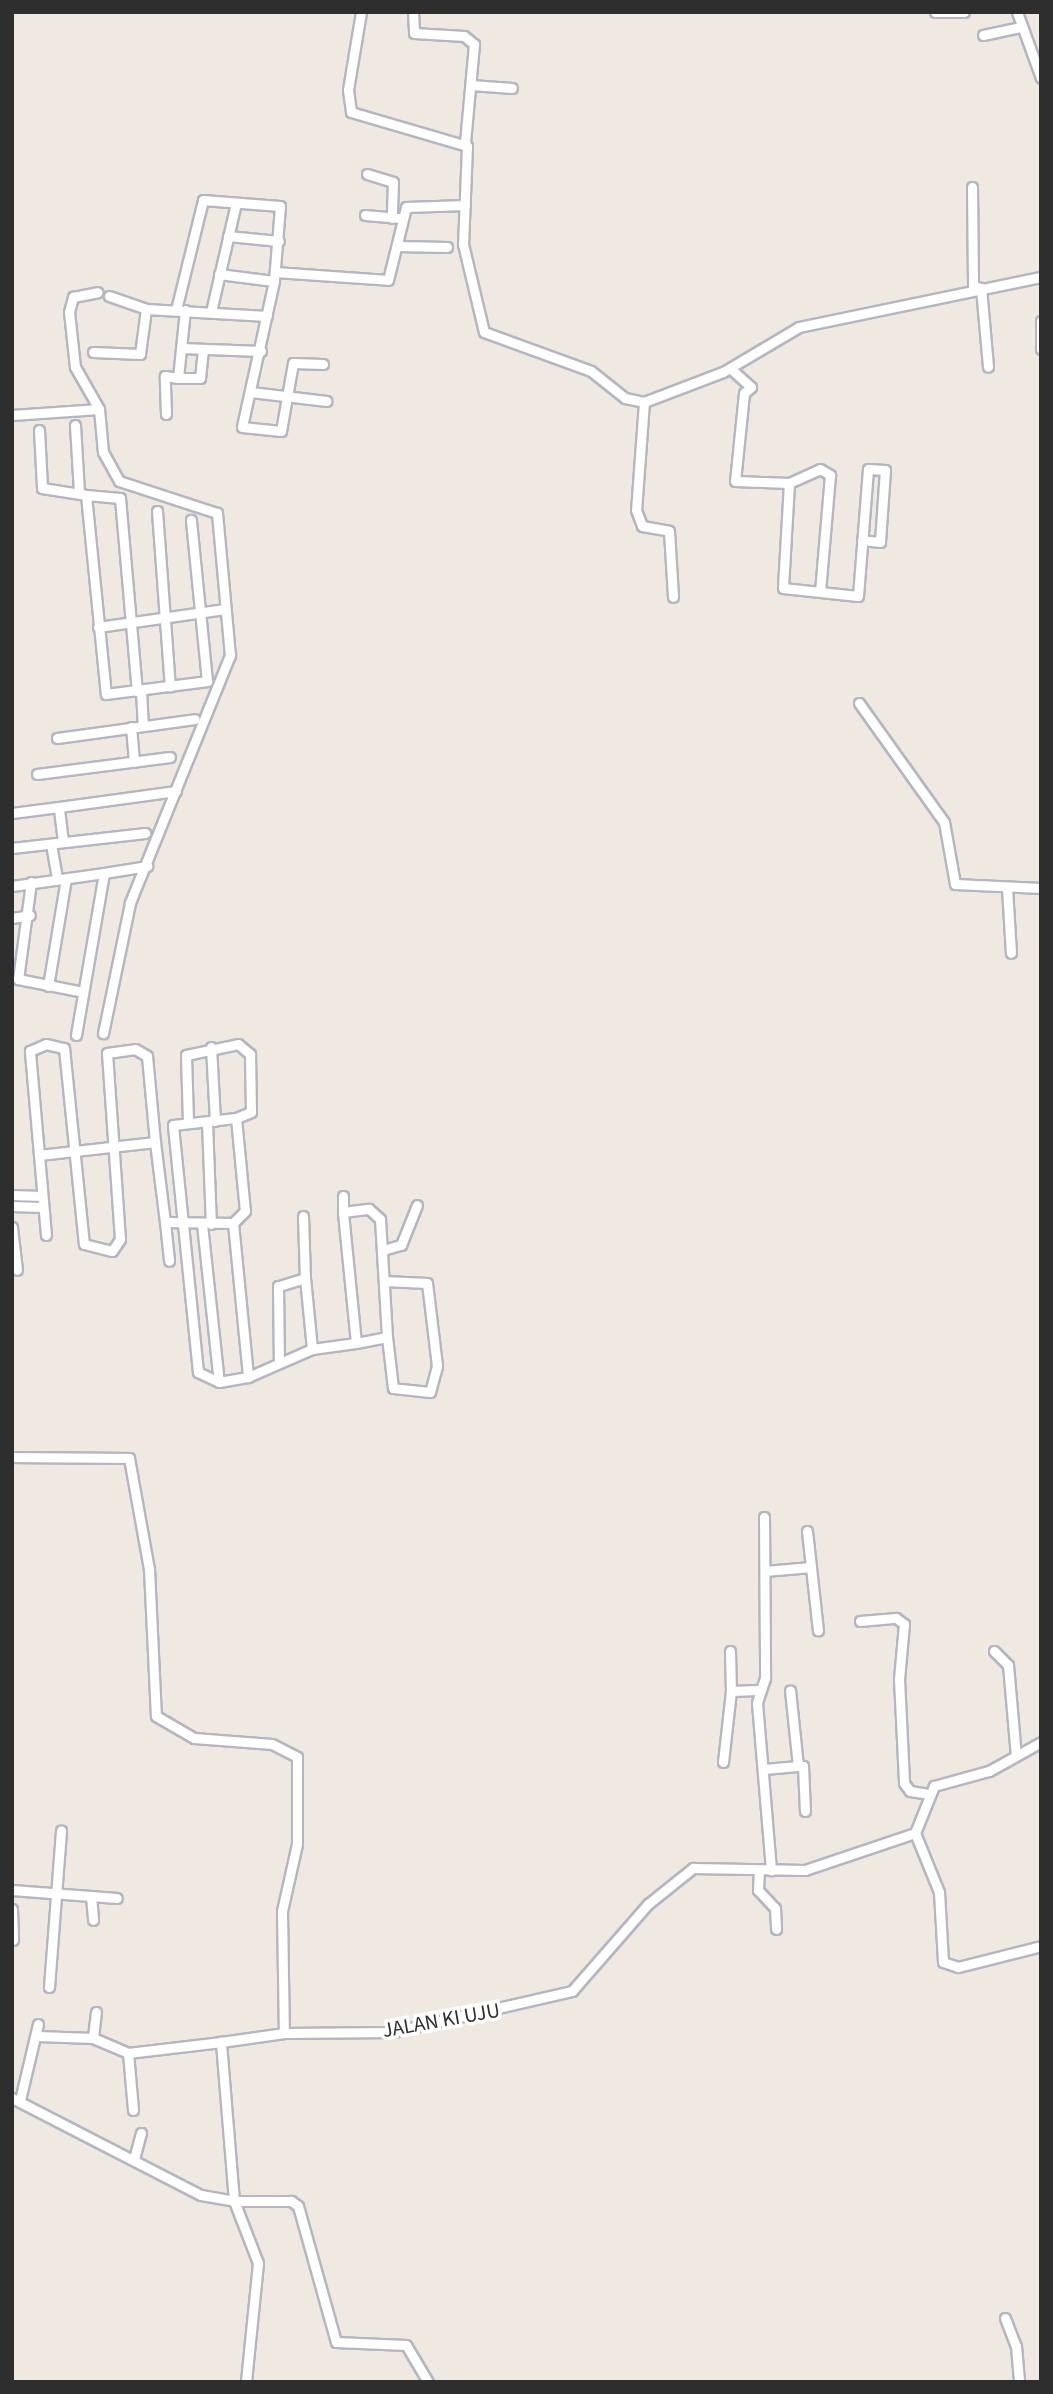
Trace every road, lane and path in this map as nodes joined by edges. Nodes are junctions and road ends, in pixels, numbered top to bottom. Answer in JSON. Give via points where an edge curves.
{"nodes":[{"id":1,"x":361,"y":12,"type":"edge"},
{"id":2,"x":413,"y":12,"type":"edge"},
{"id":3,"x":936,"y":12,"type":"edge"},
{"id":4,"x":964,"y":12,"type":"edge"},
{"id":5,"x":1017,"y":12,"type":"edge"},
{"id":6,"x":1022,"y":27,"type":"junction"},
{"id":7,"x":982,"y":35,"type":"dead end"},
{"id":8,"x":1041,"y":78,"type":"edge"},
{"id":9,"x":471,"y":85,"type":"junction"},
{"id":10,"x":512,"y":88,"type":"dead end"},
{"id":11,"x":466,"y":144,"type":"junction"},
{"id":12,"x":367,"y":174,"type":"dead end"},
{"id":13,"x":972,"y":187,"type":"dead end"},
{"id":14,"x":236,"y":203,"type":"junction"},
{"id":15,"x":465,"y":205,"type":"junction"},
{"id":16,"x":365,"y":215,"type":"dead end"},
{"id":17,"x":396,"y":218,"type":"junction"},
{"id":18,"x":228,"y":236,"type":"junction"},
{"id":19,"x":279,"y":241,"type":"junction"},
{"id":20,"x":397,"y":246,"type":"junction"},
{"id":21,"x":447,"y":247,"type":"dead end"},
{"id":22,"x":219,"y":274,"type":"junction"},
{"id":23,"x":274,"y":276,"type":"junction"},
{"id":24,"x":1041,"y":277,"type":"edge"},
{"id":25,"x":981,"y":288,"type":"junction"},
{"id":26,"x":98,"y":292,"type":"dead end"},
{"id":27,"x":108,"y":296,"type":"dead end"},
{"id":28,"x":146,"y":309,"type":"junction"},
{"id":29,"x":181,"y":310,"type":"junction"},
{"id":30,"x":211,"y":312,"type":"junction"},
{"id":31,"x":267,"y":316,"type":"junction"},
{"id":32,"x":1041,"y":321,"type":"edge"},
{"id":33,"x":181,"y":348,"type":"junction"},
{"id":34,"x":1041,"y":349,"type":"edge"},
{"id":35,"x":203,"y":351,"type":"junction"},
{"id":36,"x":261,"y":351,"type":"junction"},
{"id":37,"x":93,"y":352,"type":"dead end"},
{"id":38,"x":323,"y":364,"type":"dead end"},
{"id":39,"x":988,"y":367,"type":"dead end"},
{"id":40,"x":731,"y":369,"type":"junction"},
{"id":41,"x":178,"y":378,"type":"junction"},
{"id":42,"x":251,"y":392,"type":"junction"},
{"id":43,"x":287,"y":398,"type":"junction"},
{"id":44,"x":326,"y":401,"type":"dead end"},
{"id":45,"x":644,"y":402,"type":"junction"},
{"id":46,"x":99,"y":409,"type":"junction"},
{"id":47,"x":166,"y":414,"type":"dead end"},
{"id":48,"x":12,"y":415,"type":"edge"},
{"id":49,"x":75,"y":425,"type":"dead end"},
{"id":50,"x":39,"y":430,"type":"dead end"},
{"id":51,"x":789,"y":482,"type":"junction"},
{"id":52,"x":83,"y":494,"type":"junction"},
{"id":53,"x":157,"y":511,"type":"dead end"},
{"id":54,"x":191,"y":520,"type":"dead end"},
{"id":55,"x":862,"y":540,"type":"junction"},
{"id":56,"x":820,"y":592,"type":"junction"},
{"id":57,"x":673,"y":597,"type":"dead end"},
{"id":58,"x":225,"y":609,"type":"junction"},
{"id":59,"x":203,"y":612,"type":"junction"},
{"id":60,"x":163,"y":618,"type":"junction"},
{"id":61,"x":130,"y":622,"type":"junction"},
{"id":62,"x":98,"y":627,"type":"junction"},
{"id":63,"x":170,"y":687,"type":"junction"},
{"id":64,"x":139,"y":691,"type":"junction"},
{"id":65,"x":859,"y":703,"type":"dead end"},
{"id":66,"x":195,"y":719,"type":"dead end"},
{"id":67,"x":144,"y":726,"type":"junction"},
{"id":68,"x":131,"y":727,"type":"junction"},
{"id":69,"x":57,"y":738,"type":"dead end"},
{"id":70,"x":170,"y":757,"type":"dead end"},
{"id":71,"x":134,"y":762,"type":"junction"},
{"id":72,"x":37,"y":774,"type":"dead end"},
{"id":73,"x":176,"y":792,"type":"junction"},
{"id":74,"x":59,"y":807,"type":"junction"},
{"id":75,"x":12,"y":813,"type":"edge"},
{"id":76,"x":145,"y":833,"type":"dead end"},
{"id":77,"x":63,"y":842,"type":"junction"},
{"id":78,"x":51,"y":844,"type":"junction"},
{"id":79,"x":12,"y":848,"type":"edge"},
{"id":80,"x":147,"y":866,"type":"junction"},
{"id":81,"x":104,"y":873,"type":"junction"},
{"id":82,"x":61,"y":879,"type":"junction"},
{"id":83,"x":31,"y":883,"type":"junction"},
{"id":84,"x":12,"y":886,"type":"edge"},
{"id":85,"x":1007,"y":888,"type":"junction"},
{"id":86,"x":1041,"y":888,"type":"edge"},
{"id":87,"x":30,"y":915,"type":"junction"},
{"id":88,"x":12,"y":918,"type":"edge"},
{"id":89,"x":23,"y":953,"type":"junction"},
{"id":90,"x":1011,"y":953,"type":"dead end"},
{"id":91,"x":12,"y":955,"type":"edge"},
{"id":92,"x":48,"y":986,"type":"junction"},
{"id":93,"x":83,"y":992,"type":"junction"},
{"id":94,"x":103,"y":1033,"type":"dead end"},
{"id":95,"x":76,"y":1035,"type":"dead end"},
{"id":96,"x":211,"y":1047,"type":"junction"},
{"id":97,"x":236,"y":1118,"type":"junction"},
{"id":98,"x":211,"y":1121,"type":"junction"},
{"id":99,"x":188,"y":1122,"type":"junction"},
{"id":100,"x":155,"y":1142,"type":"junction"},
{"id":101,"x":113,"y":1148,"type":"junction"},
{"id":102,"x":72,"y":1153,"type":"junction"},
{"id":103,"x":39,"y":1155,"type":"junction"},
{"id":104,"x":12,"y":1195,"type":"edge"},
{"id":105,"x":41,"y":1195,"type":"junction"},
{"id":106,"x":343,"y":1196,"type":"dead end"},
{"id":107,"x":417,"y":1205,"type":"dead end"},
{"id":108,"x":12,"y":1206,"type":"edge"},
{"id":109,"x":42,"y":1208,"type":"junction"},
{"id":110,"x":343,"y":1212,"type":"junction"},
{"id":111,"x":303,"y":1216,"type":"dead end"},
{"id":112,"x":165,"y":1222,"type":"junction"},
{"id":113,"x":233,"y":1223,"type":"junction"},
{"id":114,"x":206,"y":1224,"type":"junction"},
{"id":115,"x":178,"y":1225,"type":"junction"},
{"id":116,"x":12,"y":1227,"type":"edge"},
{"id":117,"x":46,"y":1236,"type":"dead end"},
{"id":118,"x":383,"y":1250,"type":"junction"},
{"id":119,"x":169,"y":1261,"type":"dead end"},
{"id":120,"x":17,"y":1270,"type":"dead end"},
{"id":121,"x":305,"y":1278,"type":"junction"},
{"id":122,"x":384,"y":1280,"type":"junction"},
{"id":123,"x":387,"y":1337,"type":"junction"},
{"id":124,"x":356,"y":1343,"type":"junction"},
{"id":125,"x":312,"y":1349,"type":"junction"},
{"id":126,"x":279,"y":1363,"type":"junction"},
{"id":127,"x":248,"y":1377,"type":"junction"},
{"id":128,"x":219,"y":1382,"type":"junction"},
{"id":129,"x":12,"y":1457,"type":"edge"},
{"id":130,"x":764,"y":1517,"type":"dead end"},
{"id":131,"x":807,"y":1531,"type":"dead end"},
{"id":132,"x":811,"y":1567,"type":"junction"},
{"id":133,"x":765,"y":1571,"type":"junction"},
{"id":134,"x":860,"y":1621,"type":"dead end"},
{"id":135,"x":818,"y":1630,"type":"dead end"},
{"id":136,"x":730,"y":1651,"type":"dead end"},
{"id":137,"x":994,"y":1651,"type":"dead end"},
{"id":138,"x":758,"y":1690,"type":"junction"},
{"id":139,"x":790,"y":1690,"type":"dead end"},
{"id":140,"x":731,"y":1691,"type":"junction"},
{"id":141,"x":1041,"y":1742,"type":"edge"},
{"id":142,"x":1016,"y":1756,"type":"junction"},
{"id":143,"x":723,"y":1762,"type":"dead end"},
{"id":144,"x":798,"y":1766,"type":"junction"},
{"id":145,"x":764,"y":1769,"type":"junction"},
{"id":146,"x":930,"y":1794,"type":"junction"},
{"id":147,"x":805,"y":1811,"type":"dead end"},
{"id":148,"x":61,"y":1830,"type":"dead end"},
{"id":149,"x":915,"y":1833,"type":"junction"},
{"id":150,"x":759,"y":1870,"type":"junction"},
{"id":151,"x":771,"y":1870,"type":"junction"},
{"id":152,"x":12,"y":1891,"type":"edge"},
{"id":153,"x":60,"y":1893,"type":"junction"},
{"id":154,"x":91,"y":1896,"type":"junction"},
{"id":155,"x":117,"y":1898,"type":"dead end"},
{"id":156,"x":12,"y":1909,"type":"edge"},
{"id":157,"x":93,"y":1920,"type":"dead end"},
{"id":158,"x":776,"y":1929,"type":"dead end"},
{"id":159,"x":13,"y":1940,"type":"edge"},
{"id":160,"x":1041,"y":1946,"type":"edge"},
{"id":161,"x":49,"y":1987,"type":"dead end"},
{"id":162,"x":96,"y":2012,"type":"dead end"},
{"id":163,"x":38,"y":2024,"type":"dead end"},
{"id":164,"x":284,"y":2033,"type":"junction"},
{"id":165,"x":37,"y":2036,"type":"junction"},
{"id":166,"x":93,"y":2038,"type":"junction"},
{"id":167,"x":221,"y":2042,"type":"junction"},
{"id":168,"x":128,"y":2053,"type":"junction"},
{"id":169,"x":16,"y":2099,"type":"edge"},
{"id":170,"x":133,"y":2110,"type":"dead end"},
{"id":171,"x":141,"y":2133,"type":"dead end"},
{"id":172,"x":134,"y":2159,"type":"junction"},
{"id":173,"x":234,"y":2201,"type":"junction"},
{"id":174,"x":1005,"y":2318,"type":"dead end"},
{"id":175,"x":246,"y":2382,"type":"edge"},
{"id":176,"x":428,"y":2382,"type":"edge"},
{"id":177,"x":1019,"y":2382,"type":"edge"}],
"edges":[{"from":1,"to":11,"type":"street","via":[[348,90],[351,112]]},
{"from":2,"to":9,"type":"street","via":[[414,33],[473,41]]},
{"from":3,"to":4,"type":"street"},
{"from":5,"to":6,"type":"street"},
{"from":6,"to":7,"type":"street"},
{"from":6,"to":8,"type":"street"},
{"from":9,"to":10,"type":"street"},
{"from":9,"to":11,"type":"street"},
{"from":11,"to":15,"type":"street"},
{"from":12,"to":17,"type":"street","via":[[394,182]]},
{"from":13,"to":25,"type":"street","via":[[973,286]]},
{"from":14,"to":18,"type":"street"},
{"from":14,"to":19,"type":"street","via":[[280,206]]},
{"from":14,"to":29,"type":"street","via":[[201,203]]},
{"from":15,"to":17,"type":"street","via":[[410,205]]},
{"from":15,"to":45,"type":"street","via":[[464,259],[484,331],[591,371],[625,398]]},
{"from":16,"to":17,"type":"street"},
{"from":17,"to":20,"type":"street"},
{"from":18,"to":19,"type":"street"},
{"from":18,"to":22,"type":"street"},
{"from":19,"to":23,"type":"street"},
{"from":20,"to":21,"type":"street"},
{"from":20,"to":23,"type":"street","via":[[388,280]]},
{"from":22,"to":23,"type":"street"},
{"from":22,"to":30,"type":"street"},
{"from":23,"to":31,"type":"street"},
{"from":24,"to":25,"type":"street"},
{"from":25,"to":39,"type":"street"},
{"from":25,"to":40,"type":"street","via":[[799,327]]},
{"from":26,"to":46,"type":"street","via":[[74,297],[69,312],[75,367]]},
{"from":27,"to":28,"type":"street"},
{"from":28,"to":29,"type":"street"},
{"from":28,"to":37,"type":"street","via":[[140,354]]},
{"from":29,"to":30,"type":"street"},
{"from":29,"to":33,"type":"street"},
{"from":30,"to":31,"type":"street"},
{"from":31,"to":36,"type":"street"},
{"from":32,"to":34,"type":"street"},
{"from":33,"to":35,"type":"street"},
{"from":33,"to":41,"type":"street"},
{"from":35,"to":36,"type":"street"},
{"from":35,"to":41,"type":"street","via":[[200,378]]},
{"from":36,"to":42,"type":"street"},
{"from":38,"to":43,"type":"street","via":[[293,363]]},
{"from":40,"to":45,"type":"street"},
{"from":40,"to":51,"type":"street","via":[[751,387],[744,393],[735,481]]},
{"from":41,"to":47,"type":"street","via":[[165,376]]},
{"from":42,"to":43,"type":"street"},
{"from":42,"to":43,"type":"street","via":[[242,427],[281,431]]},
{"from":43,"to":44,"type":"street"},
{"from":45,"to":57,"type":"street","via":[[636,510],[642,526],[669,531]]},
{"from":46,"to":48,"type":"street"},
{"from":46,"to":58,"type":"street","via":[[103,452],[119,481],[217,513]]},
{"from":49,"to":52,"type":"street"},
{"from":50,"to":52,"type":"street","via":[[42,488]]},
{"from":51,"to":56,"type":"street","via":[[783,588]]},
{"from":51,"to":56,"type":"street","via":[[820,469],[830,475]]},
{"from":52,"to":61,"type":"street","via":[[120,498]]},
{"from":52,"to":62,"type":"street"},
{"from":53,"to":60,"type":"street"},
{"from":54,"to":59,"type":"street"},
{"from":55,"to":55,"type":"street","via":[[868,469],[885,470],[880,542]]},
{"from":55,"to":56,"type":"street","via":[[858,596]]},
{"from":58,"to":59,"type":"street"},
{"from":58,"to":73,"type":"street","via":[[229,664]]},
{"from":59,"to":60,"type":"street"},
{"from":59,"to":63,"type":"street","via":[[207,681]]},
{"from":60,"to":61,"type":"street"},
{"from":60,"to":63,"type":"street"},
{"from":61,"to":62,"type":"street"},
{"from":61,"to":64,"type":"street"},
{"from":62,"to":64,"type":"street","via":[[104,693]]},
{"from":63,"to":64,"type":"street"},
{"from":64,"to":67,"type":"street"},
{"from":65,"to":85,"type":"street","via":[[944,822],[955,884]]},
{"from":66,"to":67,"type":"street"},
{"from":67,"to":68,"type":"street"},
{"from":68,"to":69,"type":"street"},
{"from":68,"to":71,"type":"street"},
{"from":70,"to":71,"type":"street"},
{"from":71,"to":72,"type":"street"},
{"from":73,"to":74,"type":"street"},
{"from":73,"to":80,"type":"street"},
{"from":74,"to":75,"type":"street"},
{"from":74,"to":77,"type":"street"},
{"from":76,"to":77,"type":"street"},
{"from":77,"to":78,"type":"street"},
{"from":78,"to":79,"type":"street"},
{"from":78,"to":82,"type":"street"},
{"from":80,"to":81,"type":"street"},
{"from":80,"to":94,"type":"street","via":[[130,903]]},
{"from":81,"to":82,"type":"street"},
{"from":81,"to":93,"type":"street"},
{"from":82,"to":83,"type":"street"},
{"from":82,"to":92,"type":"street"},
{"from":83,"to":84,"type":"street"},
{"from":83,"to":87,"type":"street"},
{"from":85,"to":86,"type":"street"},
{"from":85,"to":90,"type":"street"},
{"from":87,"to":88,"type":"street"},
{"from":87,"to":89,"type":"street"},
{"from":89,"to":91,"type":"street"},
{"from":89,"to":92,"type":"street","via":[[19,981]]},
{"from":92,"to":93,"type":"street"},
{"from":93,"to":95,"type":"street"},
{"from":96,"to":97,"type":"street","via":[[238,1044],[250,1054],[251,1112]]},
{"from":96,"to":98,"type":"street"},
{"from":96,"to":99,"type":"street","via":[[186,1055]]},
{"from":97,"to":98,"type":"street"},
{"from":97,"to":113,"type":"street","via":[[244,1211]]},
{"from":98,"to":99,"type":"street"},
{"from":98,"to":114,"type":"street"},
{"from":99,"to":115,"type":"street","via":[[171,1128]]},
{"from":100,"to":101,"type":"street"},
{"from":100,"to":101,"type":"street","via":[[149,1063],[135,1049],[103,1057]]},
{"from":100,"to":112,"type":"street"},
{"from":101,"to":102,"type":"street"},
{"from":101,"to":102,"type":"street","via":[[120,1239],[112,1251],[82,1241]]},
{"from":102,"to":103,"type":"street"},
{"from":102,"to":103,"type":"street","via":[[64,1048],[46,1044],[28,1053]]},
{"from":103,"to":105,"type":"street"},
{"from":104,"to":105,"type":"street"},
{"from":105,"to":109,"type":"street"},
{"from":106,"to":110,"type":"street"},
{"from":107,"to":118,"type":"street","via":[[401,1245]]},
{"from":108,"to":109,"type":"street"},
{"from":109,"to":117,"type":"street"},
{"from":110,"to":118,"type":"street","via":[[369,1209],[379,1216]]},
{"from":110,"to":124,"type":"street"},
{"from":111,"to":121,"type":"street"},
{"from":112,"to":115,"type":"street"},
{"from":112,"to":119,"type":"street"},
{"from":113,"to":114,"type":"street"},
{"from":113,"to":127,"type":"street"},
{"from":114,"to":115,"type":"street"},
{"from":114,"to":128,"type":"street"},
{"from":115,"to":128,"type":"street","via":[[198,1372]]},
{"from":116,"to":120,"type":"street"},
{"from":118,"to":122,"type":"street"},
{"from":121,"to":125,"type":"street"},
{"from":121,"to":126,"type":"street","via":[[278,1286]]},
{"from":122,"to":123,"type":"street"},
{"from":122,"to":123,"type":"street","via":[[427,1283],[437,1366],[430,1392],[393,1388]]},
{"from":123,"to":124,"type":"street"},
{"from":124,"to":125,"type":"street"},
{"from":125,"to":126,"type":"street"},
{"from":126,"to":127,"type":"street"},
{"from":127,"to":128,"type":"street"},
{"from":129,"to":164,"type":"street","via":[[129,1458],[149,1569],[156,1716],[199,1739],[272,1744],[297,1757],[297,1844],[282,1911]]},
{"from":130,"to":133,"type":"street"},
{"from":131,"to":132,"type":"street"},
{"from":132,"to":133,"type":"street"},
{"from":132,"to":135,"type":"street"},
{"from":133,"to":138,"type":"street","via":[[765,1678]]},
{"from":134,"to":146,"type":"street","via":[[896,1618],[904,1624],[899,1679],[904,1783],[910,1791]]},
{"from":136,"to":140,"type":"street"},
{"from":137,"to":142,"type":"street","via":[[1007,1658]]},
{"from":138,"to":140,"type":"street"},
{"from":138,"to":145,"type":"street"},
{"from":139,"to":144,"type":"street"},
{"from":140,"to":143,"type":"street"},
{"from":141,"to":142,"type":"street"},
{"from":142,"to":146,"type":"street","via":[[976,1776],[943,1782]]},
{"from":144,"to":145,"type":"street"},
{"from":144,"to":147,"type":"street","via":[[803,1766]]},
{"from":145,"to":151,"type":"street"},
{"from":146,"to":149,"type":"street"},
{"from":148,"to":153,"type":"street"},
{"from":149,"to":151,"type":"street","name":"JALAN KI UJU","via":[[805,1870]]},
{"from":149,"to":160,"type":"street","via":[[939,1892],[943,1962],[957,1967]]},
{"from":150,"to":151,"type":"street","name":"JALAN KI UJU"},
{"from":150,"to":158,"type":"street","via":[[758,1890],[775,1908]]},
{"from":150,"to":164,"type":"street","name":"JALAN KI UJU","via":[[693,1868],[648,1904],[580,1985],[559,1995],[393,2032]]},
{"from":152,"to":153,"type":"street"},
{"from":153,"to":154,"type":"street"},
{"from":153,"to":161,"type":"street","via":[[49,1926]]},
{"from":154,"to":155,"type":"street"},
{"from":154,"to":157,"type":"street"},
{"from":156,"to":159,"type":"street"},
{"from":162,"to":166,"type":"street"},
{"from":163,"to":165,"type":"street"},
{"from":164,"to":167,"type":"street","name":"JALAN KI UJU"},
{"from":165,"to":166,"type":"street"},
{"from":165,"to":169,"type":"street"},
{"from":166,"to":168,"type":"street"},
{"from":167,"to":168,"type":"street","name":"JALAN KI UJU"},
{"from":167,"to":173,"type":"street"},
{"from":168,"to":170,"type":"street"},
{"from":169,"to":172,"type":"street"},
{"from":171,"to":172,"type":"street"},
{"from":172,"to":173,"type":"street","via":[[201,2195]]},
{"from":173,"to":175,"type":"street","via":[[258,2263]]},
{"from":173,"to":176,"type":"street","via":[[290,2200],[298,2206],[333,2339],[340,2345],[407,2344]]},
{"from":174,"to":177,"type":"street","via":[[1016,2346]]}]}
